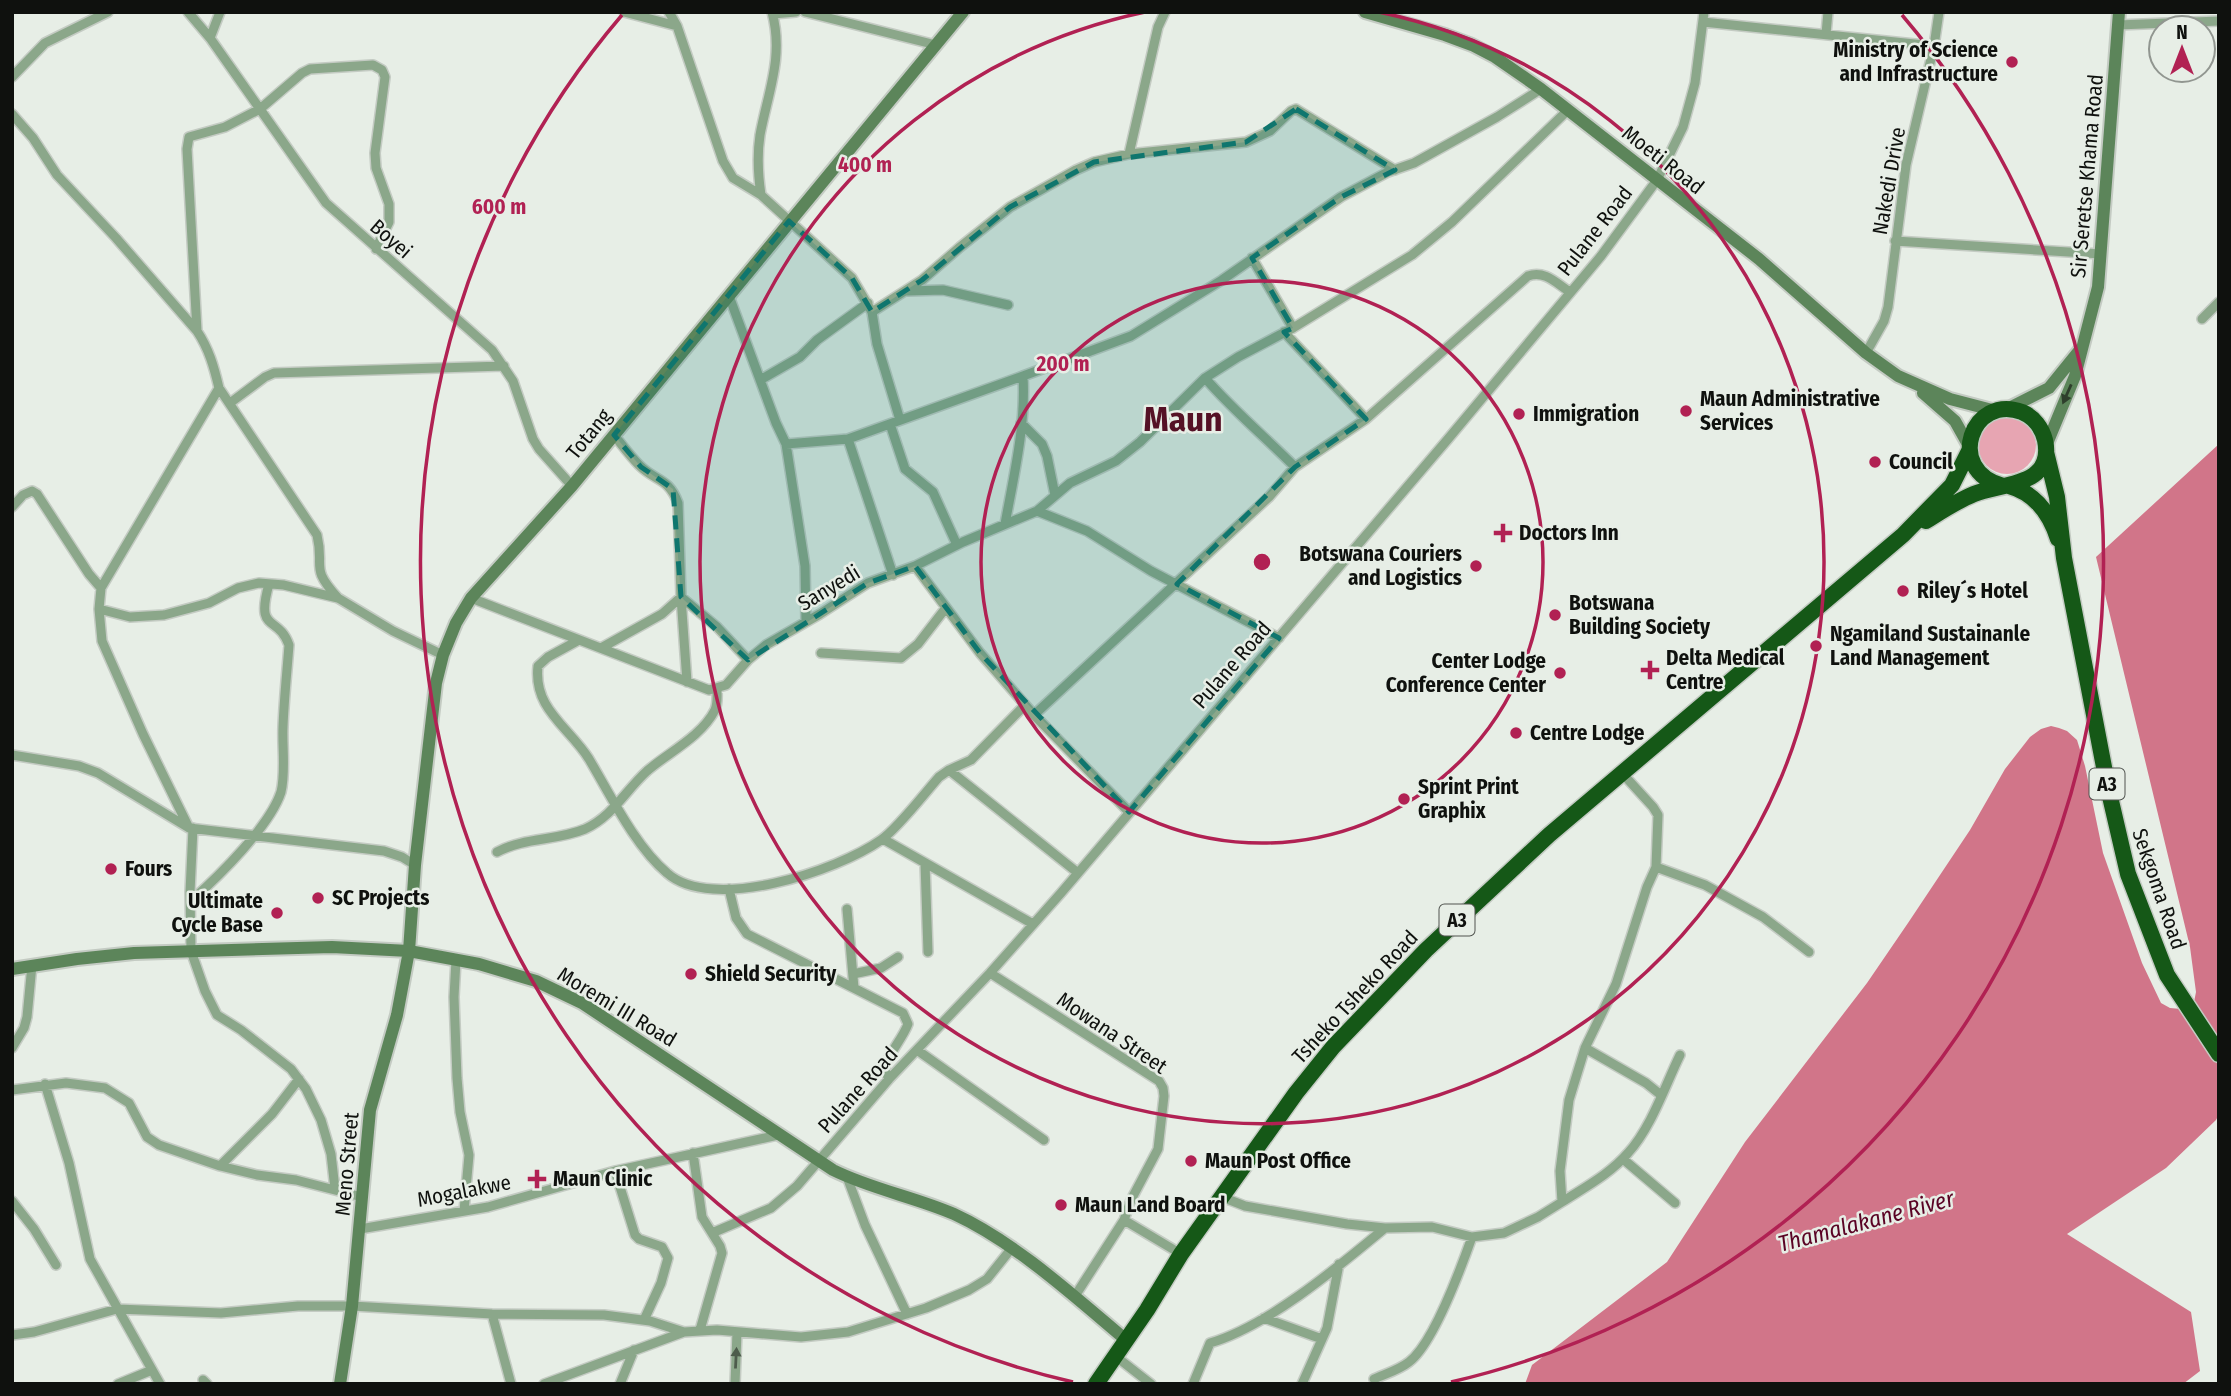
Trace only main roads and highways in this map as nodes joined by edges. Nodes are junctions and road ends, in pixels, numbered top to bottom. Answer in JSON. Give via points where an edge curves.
{"nodes":[{"id":1,"x":1969,"y":448,"type":"junction"},
{"id":2,"x":2046,"y":449,"type":"junction"},
{"id":3,"x":2006,"y":486,"type":"junction"},
{"id":4,"x":1903,"y":535,"type":"junction"},
{"id":5,"x":2064,"y":558,"type":"junction"},
{"id":6,"x":2219,"y":1055,"type":"edge"},
{"id":7,"x":1096,"y":1384,"type":"edge"}],
"edges":[{"from":1,"to":2,"type":"highway","number":"A3","via":[[1974,428],[2001,410],[2034,420]]},
{"from":1,"to":3,"type":"highway","number":"A3","via":[[1984,478]]},
{"from":1,"to":4,"type":"highway","name":"Tsheko Tsheko Road","number":"A3","via":[[1952,485]]},
{"from":2,"to":3,"type":"highway","number":"A3","via":[[2037,472],[2019,484]]},
{"from":2,"to":5,"type":"highway","name":"Sekgoma Road","number":"A3"},
{"from":3,"to":4,"type":"highway","name":"Tsheko Tsheko Road","number":"A3","via":[[1963,499]]},
{"from":3,"to":5,"type":"highway","name":"Sekgoma Road","number":"A3","via":[[2030,495],[2040,505]]},
{"from":4,"to":7,"type":"highway","name":"Tsheko Tsheko Road","number":"A3","via":[[1469,909],[1333,1047],[1181,1254]]},
{"from":5,"to":6,"type":"highway","name":"Sekgoma Road","number":"A3","via":[[2119,841],[2156,952]]}]}
